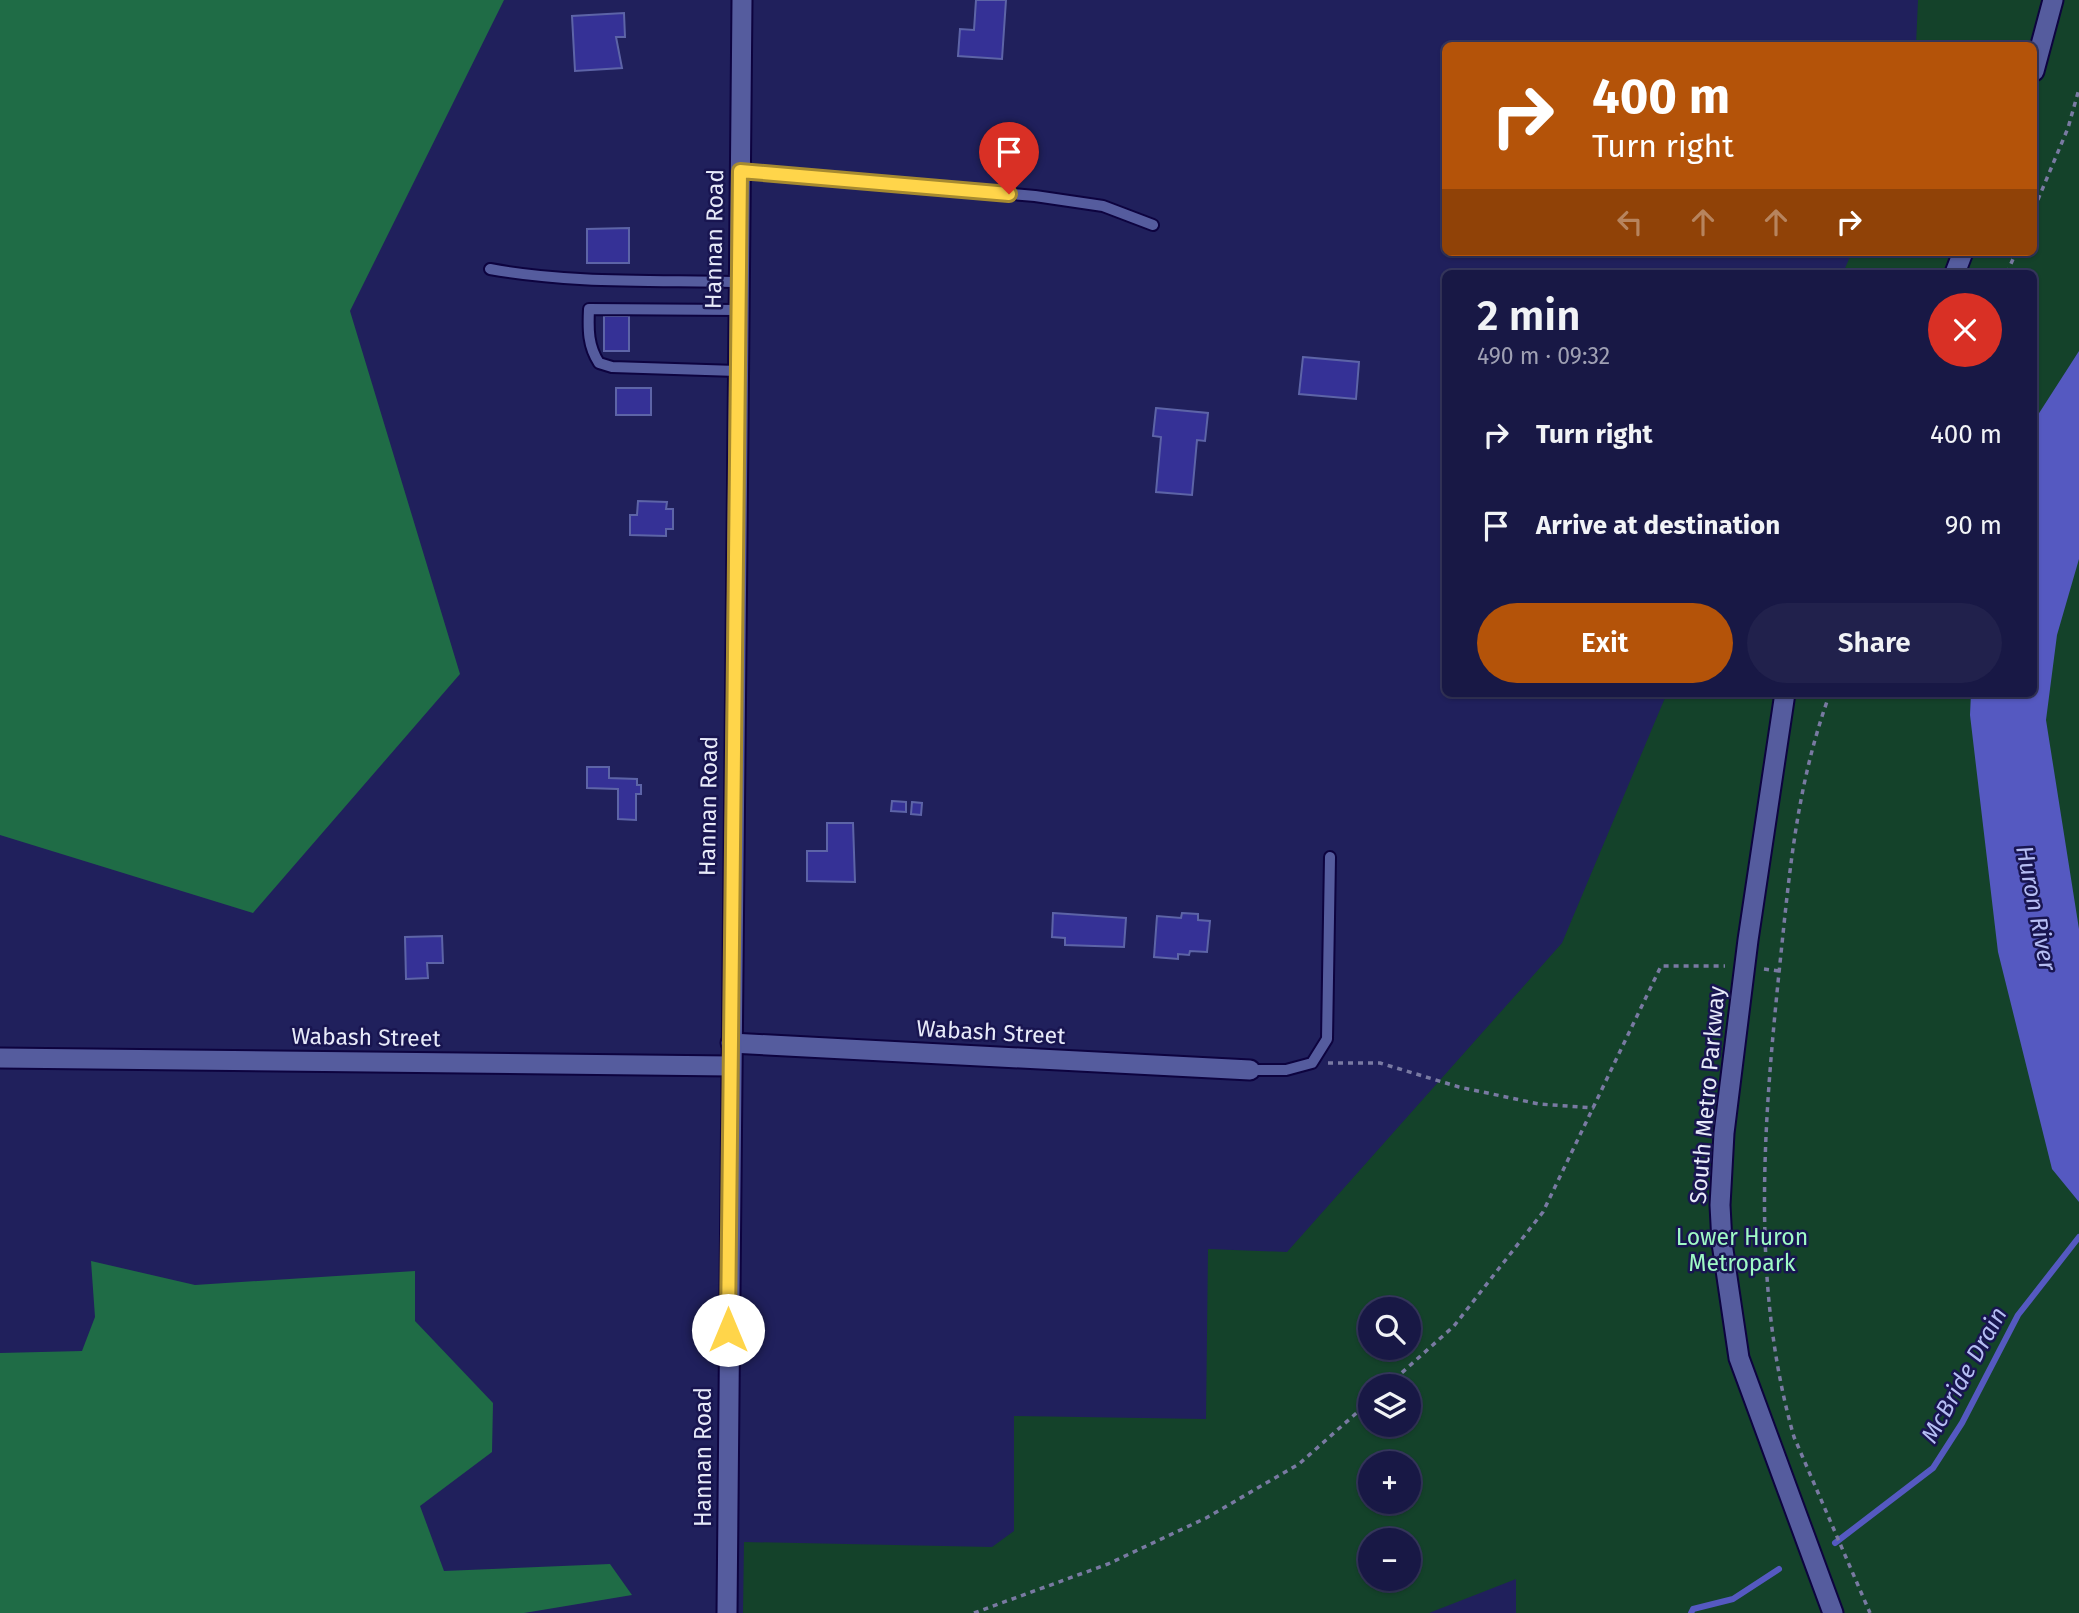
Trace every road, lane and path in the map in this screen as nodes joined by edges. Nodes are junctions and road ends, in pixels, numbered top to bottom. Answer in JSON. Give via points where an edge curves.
{"nodes":[{"id":1,"x":742,"y":0,"type":"edge"},
{"id":2,"x":2053,"y":0,"type":"edge"},
{"id":3,"x":2037,"y":60,"type":"edge"},
{"id":4,"x":2079,"y":89,"type":"edge"},
{"id":5,"x":740,"y":171,"type":"junction"},
{"id":6,"x":2037,"y":202,"type":"edge"},
{"id":7,"x":1153,"y":225,"type":"dead end"},
{"id":8,"x":490,"y":269,"type":"dead end"},
{"id":9,"x":738,"y":282,"type":"junction"},
{"id":10,"x":738,"y":310,"type":"junction"},
{"id":11,"x":737,"y":371,"type":"junction"},
{"id":12,"x":1784,"y":697,"type":"edge"},
{"id":13,"x":1829,"y":697,"type":"edge"},
{"id":14,"x":1330,"y":857,"type":"dead end"},
{"id":15,"x":1744,"y":967,"type":"junction"},
{"id":16,"x":1780,"y":971,"type":"junction"},
{"id":17,"x":731,"y":1043,"type":"junction"},
{"id":18,"x":0,"y":1058,"type":"edge"},
{"id":19,"x":1312,"y":1063,"type":"junction"},
{"id":20,"x":730,"y":1066,"type":"junction"},
{"id":21,"x":1250,"y":1070,"type":"joint"},
{"id":22,"x":1595,"y":1108,"type":"junction"},
{"id":23,"x":1400,"y":1374,"type":"edge"},
{"id":24,"x":1358,"y":1412,"type":"edge"},
{"id":25,"x":727,"y":1613,"type":"edge"},
{"id":26,"x":974,"y":1613,"type":"edge"},
{"id":27,"x":1833,"y":1613,"type":"edge"},
{"id":28,"x":1870,"y":1613,"type":"edge"}],
"edges":[{"from":1,"to":5,"type":"street","name":"Hannan Road"},
{"from":2,"to":3,"type":"street"},
{"from":4,"to":6,"type":"path"},
{"from":5,"to":7,"type":"lane","via":[[1035,196],[1103,206]]},
{"from":5,"to":9,"type":"street","name":"Hannan Road"},
{"from":8,"to":9,"type":"lane","via":[[560,279]]},
{"from":9,"to":10,"type":"street","name":"Hannan Road"},
{"from":10,"to":11,"type":"street","name":"Hannan Road"},
{"from":10,"to":11,"type":"lane","via":[[589,309],[588,328],[591,351],[599,363],[612,367]]},
{"from":11,"to":17,"type":"street","name":"Hannan Road"},
{"from":12,"to":15,"type":"street","name":"South Metro Parkway"},
{"from":13,"to":16,"type":"path","via":[[1799,796]]},
{"from":14,"to":19,"type":"lane","via":[[1327,1039]]},
{"from":15,"to":16,"type":"path"},
{"from":15,"to":22,"type":"path","via":[[1661,966]]},
{"from":15,"to":27,"type":"street","name":"South Metro Parkway","via":[[1724,1133],[1720,1205],[1725,1280],[1739,1358]]},
{"from":16,"to":28,"type":"path","via":[[1763,1209],[1764,1258],[1794,1437]]},
{"from":17,"to":20,"type":"street","name":"Hannan Road"},
{"from":17,"to":21,"type":"street","name":"Wabash Street"},
{"from":18,"to":20,"type":"street","name":"Wabash Street"},
{"from":19,"to":21,"type":"lane","via":[[1286,1070]]},
{"from":19,"to":22,"type":"path","via":[[1380,1063],[1525,1101]]},
{"from":20,"to":25,"type":"street","name":"Hannan Road"},
{"from":22,"to":23,"type":"path","via":[[1543,1212],[1454,1326]]},
{"from":24,"to":26,"type":"path","via":[[1299,1464],[1206,1518],[1108,1564]]}]}
